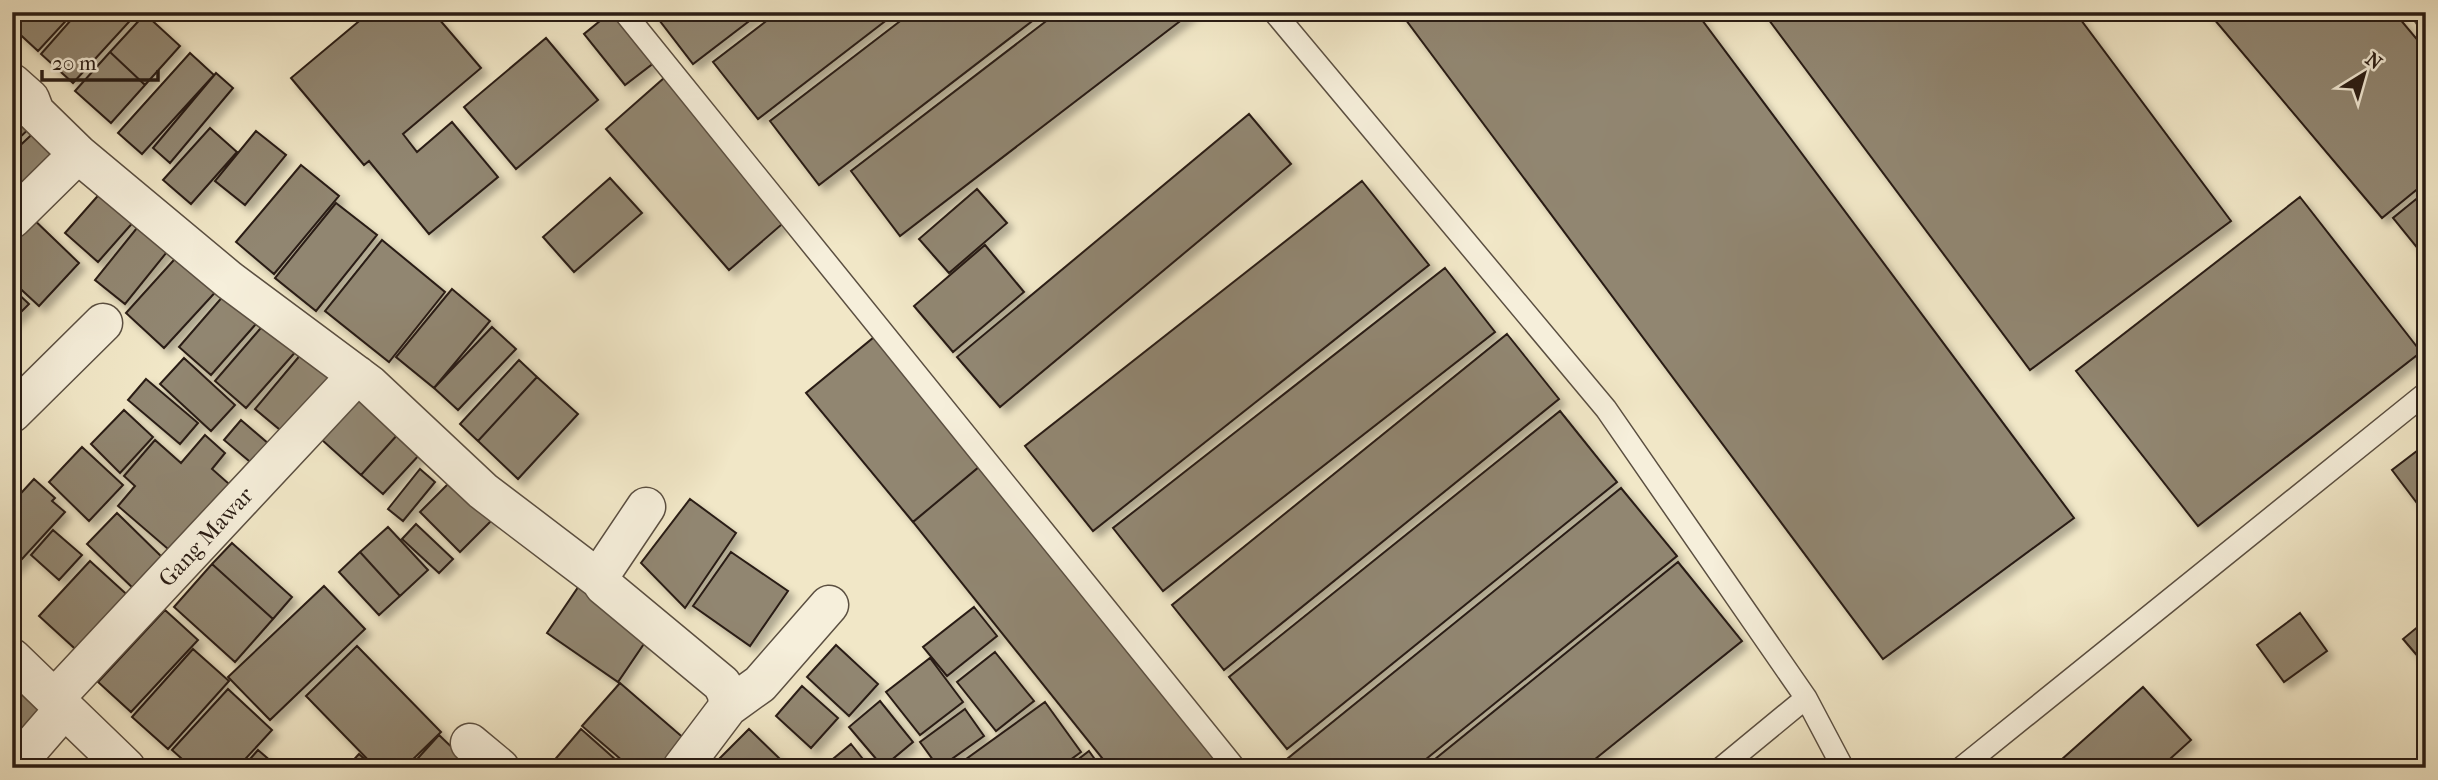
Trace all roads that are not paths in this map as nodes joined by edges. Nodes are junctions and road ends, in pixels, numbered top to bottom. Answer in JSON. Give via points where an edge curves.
{"nodes":[{"id":1,"x":624,"y":12,"type":"edge"},
{"id":2,"x":1274,"y":12,"type":"edge"},
{"id":3,"x":2422,"y":12,"type":"edge"},
{"id":4,"x":2426,"y":18,"type":"edge"},
{"id":5,"x":12,"y":83,"type":"edge"},
{"id":6,"x":78,"y":154,"type":"junction"},
{"id":7,"x":12,"y":219,"type":"edge"},
{"id":8,"x":103,"y":323,"type":"dead end"},
{"id":9,"x":357,"y":375,"type":"junction"},
{"id":10,"x":2426,"y":393,"type":"edge"},
{"id":11,"x":12,"y":413,"type":"edge"},
{"id":12,"x":646,"y":507,"type":"dead end"},
{"id":13,"x":600,"y":580,"type":"junction"},
{"id":14,"x":829,"y":605,"type":"dead end"},
{"id":15,"x":12,"y":658,"type":"edge"},
{"id":16,"x":1806,"y":698,"type":"junction"},
{"id":17,"x":60,"y":704,"type":"junction"},
{"id":18,"x":728,"y":707,"type":"junction"},
{"id":19,"x":470,"y":743,"type":"dead end"},
{"id":20,"x":13,"y":768,"type":"edge"},
{"id":21,"x":126,"y":768,"type":"edge"},
{"id":22,"x":500,"y":768,"type":"edge"},
{"id":23,"x":682,"y":768,"type":"edge"},
{"id":24,"x":1235,"y":768,"type":"edge"},
{"id":25,"x":1721,"y":768,"type":"edge"},
{"id":26,"x":1843,"y":768,"type":"edge"},
{"id":27,"x":1961,"y":768,"type":"edge"}],
"edges":[{"from":1,"to":24,"type":"lane"},
{"from":2,"to":16,"type":"lane","via":[[1606,409]]},
{"from":3,"to":4,"type":"lane"},
{"from":5,"to":6,"type":"street"},
{"from":6,"to":7,"type":"street"},
{"from":6,"to":9,"type":"street","via":[[229,280]]},
{"from":8,"to":11,"type":"street"},
{"from":9,"to":13,"type":"street","via":[[483,491]]},
{"from":9,"to":17,"type":"street","name":"Gang Mawar"},
{"from":10,"to":27,"type":"lane"},
{"from":12,"to":13,"type":"street"},
{"from":13,"to":18,"type":"street","via":[[722,684]]},
{"from":14,"to":18,"type":"street","via":[[760,684]]},
{"from":15,"to":17,"type":"street"},
{"from":16,"to":25,"type":"lane"},
{"from":16,"to":26,"type":"lane"},
{"from":17,"to":20,"type":"street","name":"Gang Mawar"},
{"from":17,"to":21,"type":"street"},
{"from":18,"to":23,"type":"street"},
{"from":19,"to":22,"type":"street"}]}
